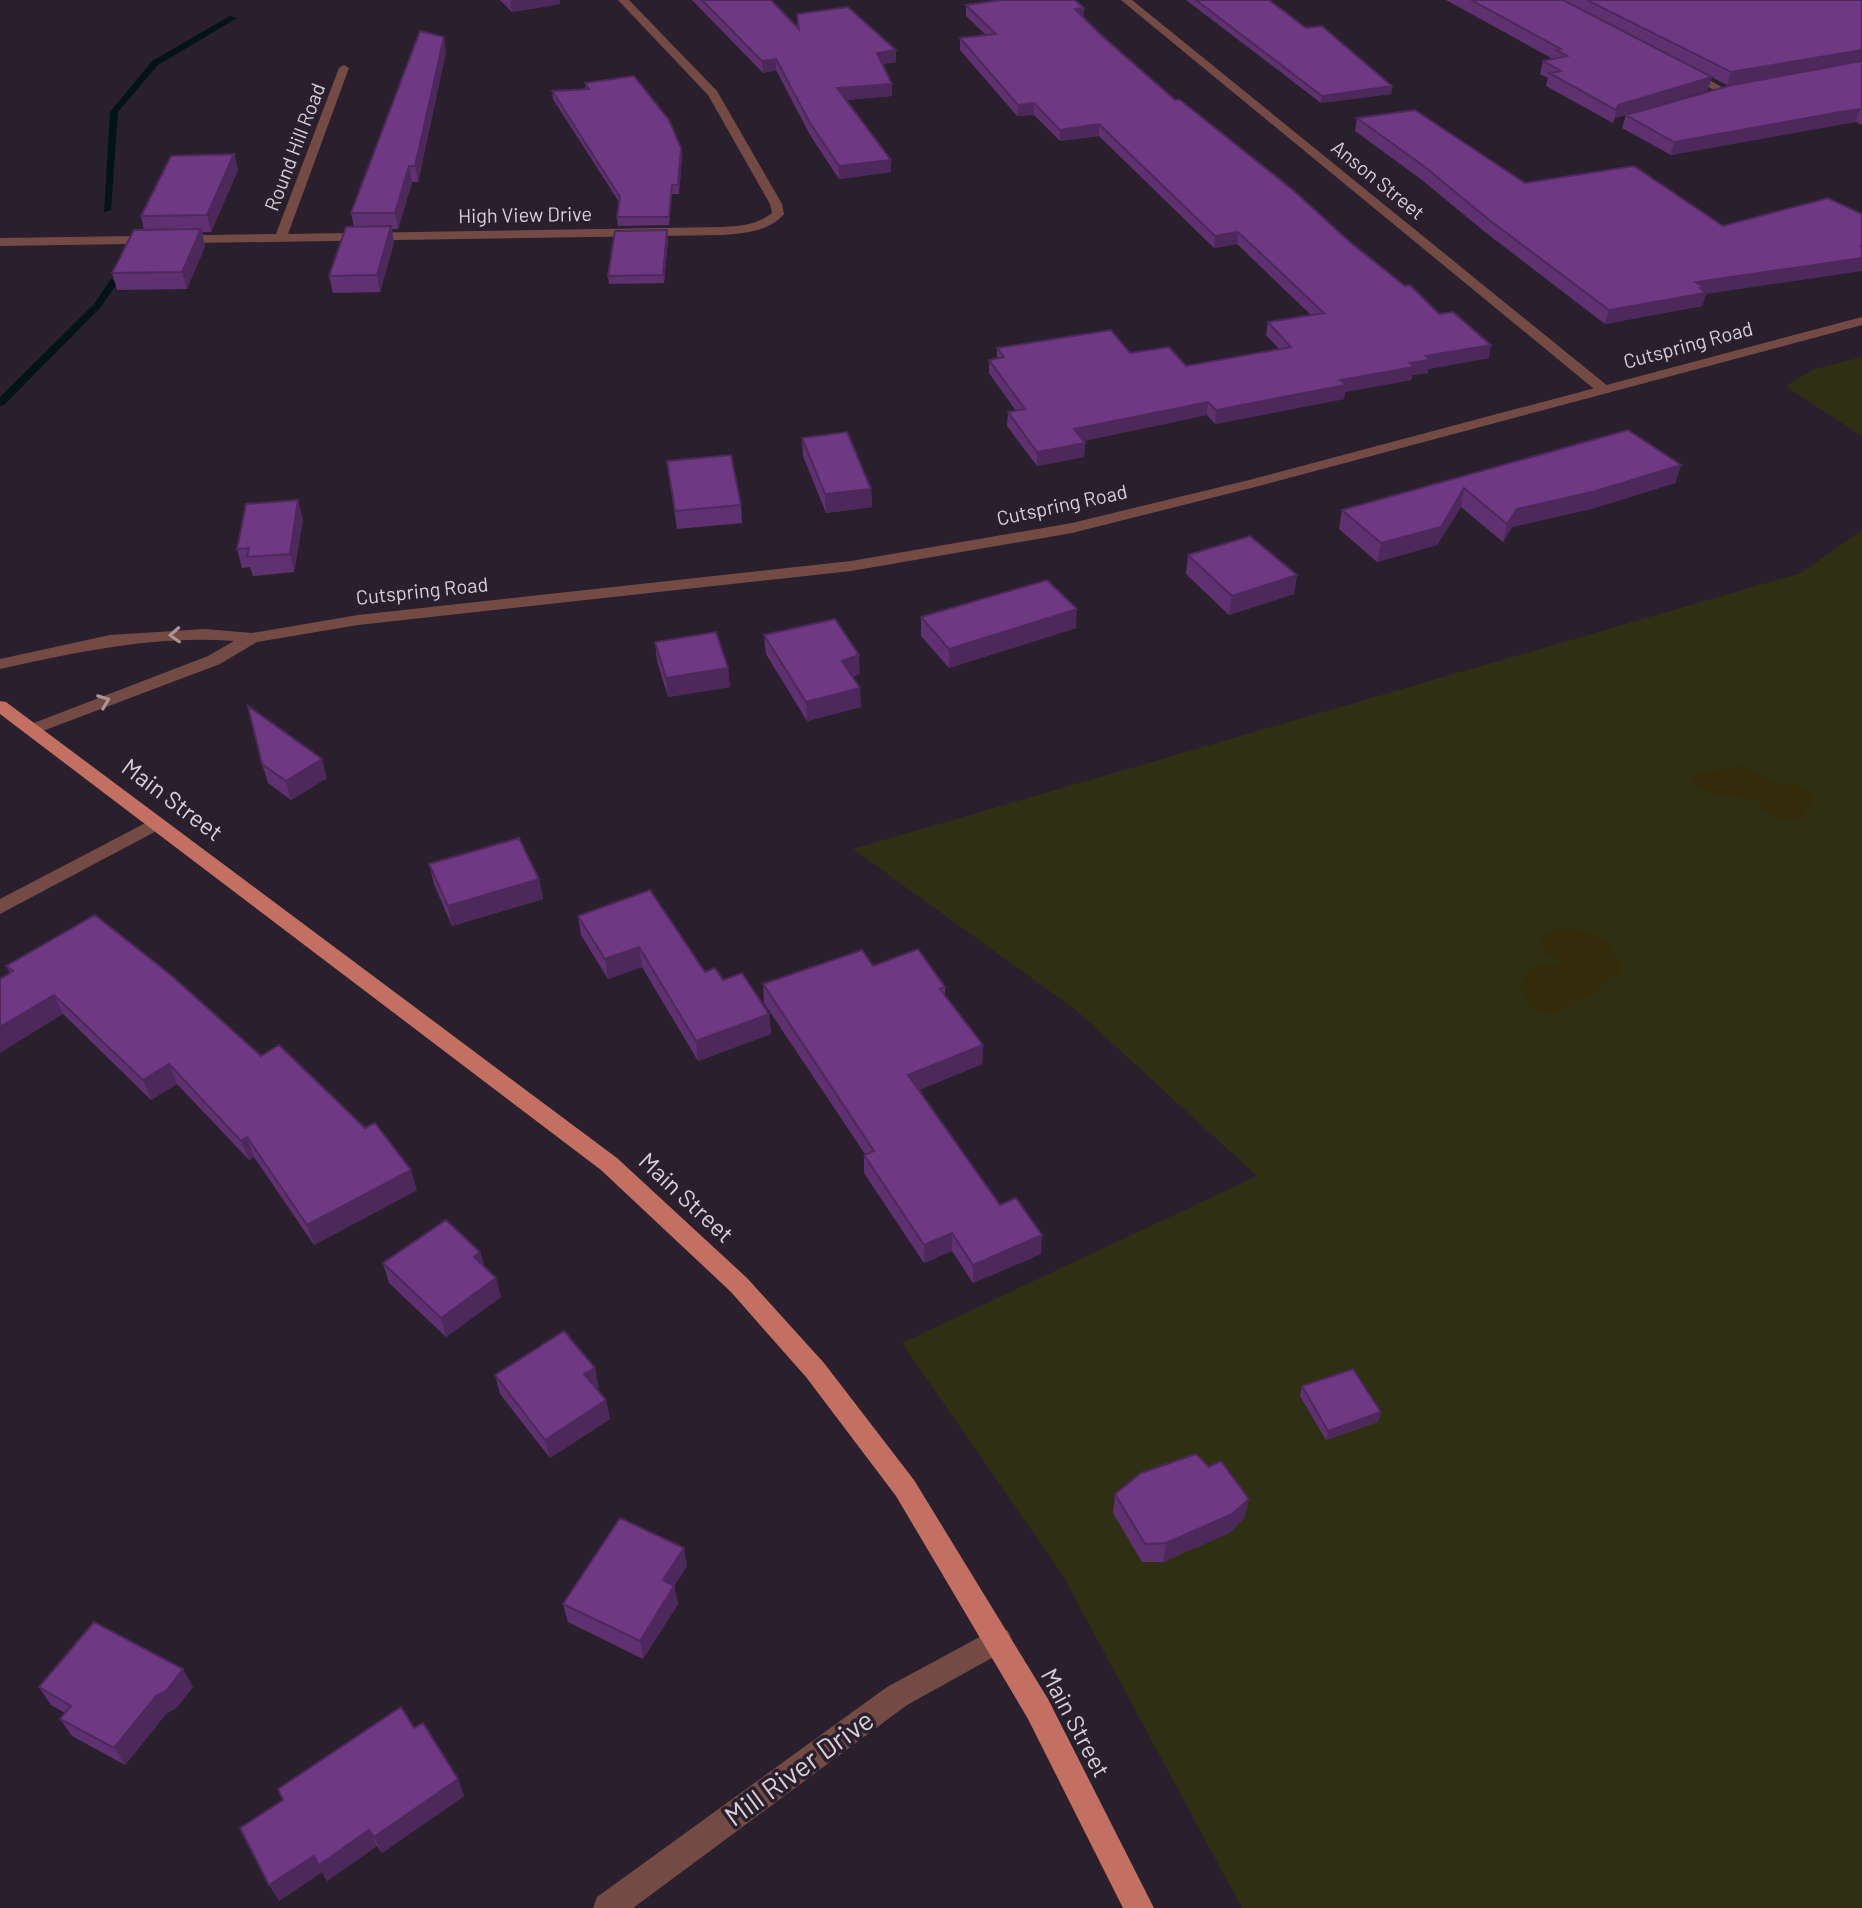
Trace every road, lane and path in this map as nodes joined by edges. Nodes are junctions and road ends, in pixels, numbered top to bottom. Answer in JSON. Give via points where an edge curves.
{"nodes":[{"id":1,"x":623,"y":0,"type":"edge"},
{"id":2,"x":1126,"y":0,"type":"edge"},
{"id":3,"x":1671,"y":64,"type":"edge"},
{"id":4,"x":344,"y":68,"type":"dead end"},
{"id":5,"x":1741,"y":89,"type":"edge"},
{"id":6,"x":1726,"y":92,"type":"junction"},
{"id":7,"x":1711,"y":96,"type":"edge"},
{"id":8,"x":280,"y":239,"type":"junction"},
{"id":9,"x":0,"y":242,"type":"edge"},
{"id":10,"x":1862,"y":321,"type":"edge"},
{"id":11,"x":1604,"y":390,"type":"junction"},
{"id":12,"x":252,"y":638,"type":"junction"},
{"id":13,"x":0,"y":664,"type":"edge"},
{"id":14,"x":0,"y":706,"type":"edge"},
{"id":15,"x":32,"y":730,"type":"junction"},
{"id":16,"x":157,"y":823,"type":"junction"},
{"id":17,"x":0,"y":907,"type":"edge"},
{"id":18,"x":998,"y":1640,"type":"junction"},
{"id":19,"x":608,"y":1908,"type":"edge"},
{"id":20,"x":1139,"y":1908,"type":"edge"}],
"edges":[{"from":1,"to":8,"type":"street","name":"High View Drive","via":[[713,93],[776,204],[774,219],[723,231]]},
{"from":2,"to":11,"type":"street","name":"Anson Street"},
{"from":3,"to":6,"type":"street"},
{"from":4,"to":8,"type":"street","name":"Round Hill Road"},
{"from":5,"to":6,"type":"street"},
{"from":6,"to":7,"type":"street"},
{"from":8,"to":9,"type":"street","name":"High View Drive"},
{"from":10,"to":11,"type":"street","name":"Cutspring Road"},
{"from":11,"to":12,"type":"street","name":"Cutspring Road","via":[[1072,528],[851,566],[358,620]]},
{"from":12,"to":13,"type":"street","name":"Cutspring Road","one_way":true,"via":[[205,634],[110,640]]},
{"from":15,"to":12,"type":"street","name":"Cutspring Road","one_way":true,"via":[[192,669]]},
{"from":14,"to":15,"type":"main road","name":"Main Street"},
{"from":15,"to":16,"type":"main road","name":"Main Street"},
{"from":16,"to":17,"type":"street"},
{"from":16,"to":18,"type":"main road","name":"Main Street","via":[[609,1164],[739,1285],[815,1370],[905,1488]]},
{"from":18,"to":19,"type":"street","name":"Mill River Drive","via":[[897,1696]]},
{"from":18,"to":20,"type":"main road","name":"Main Street"}]}
